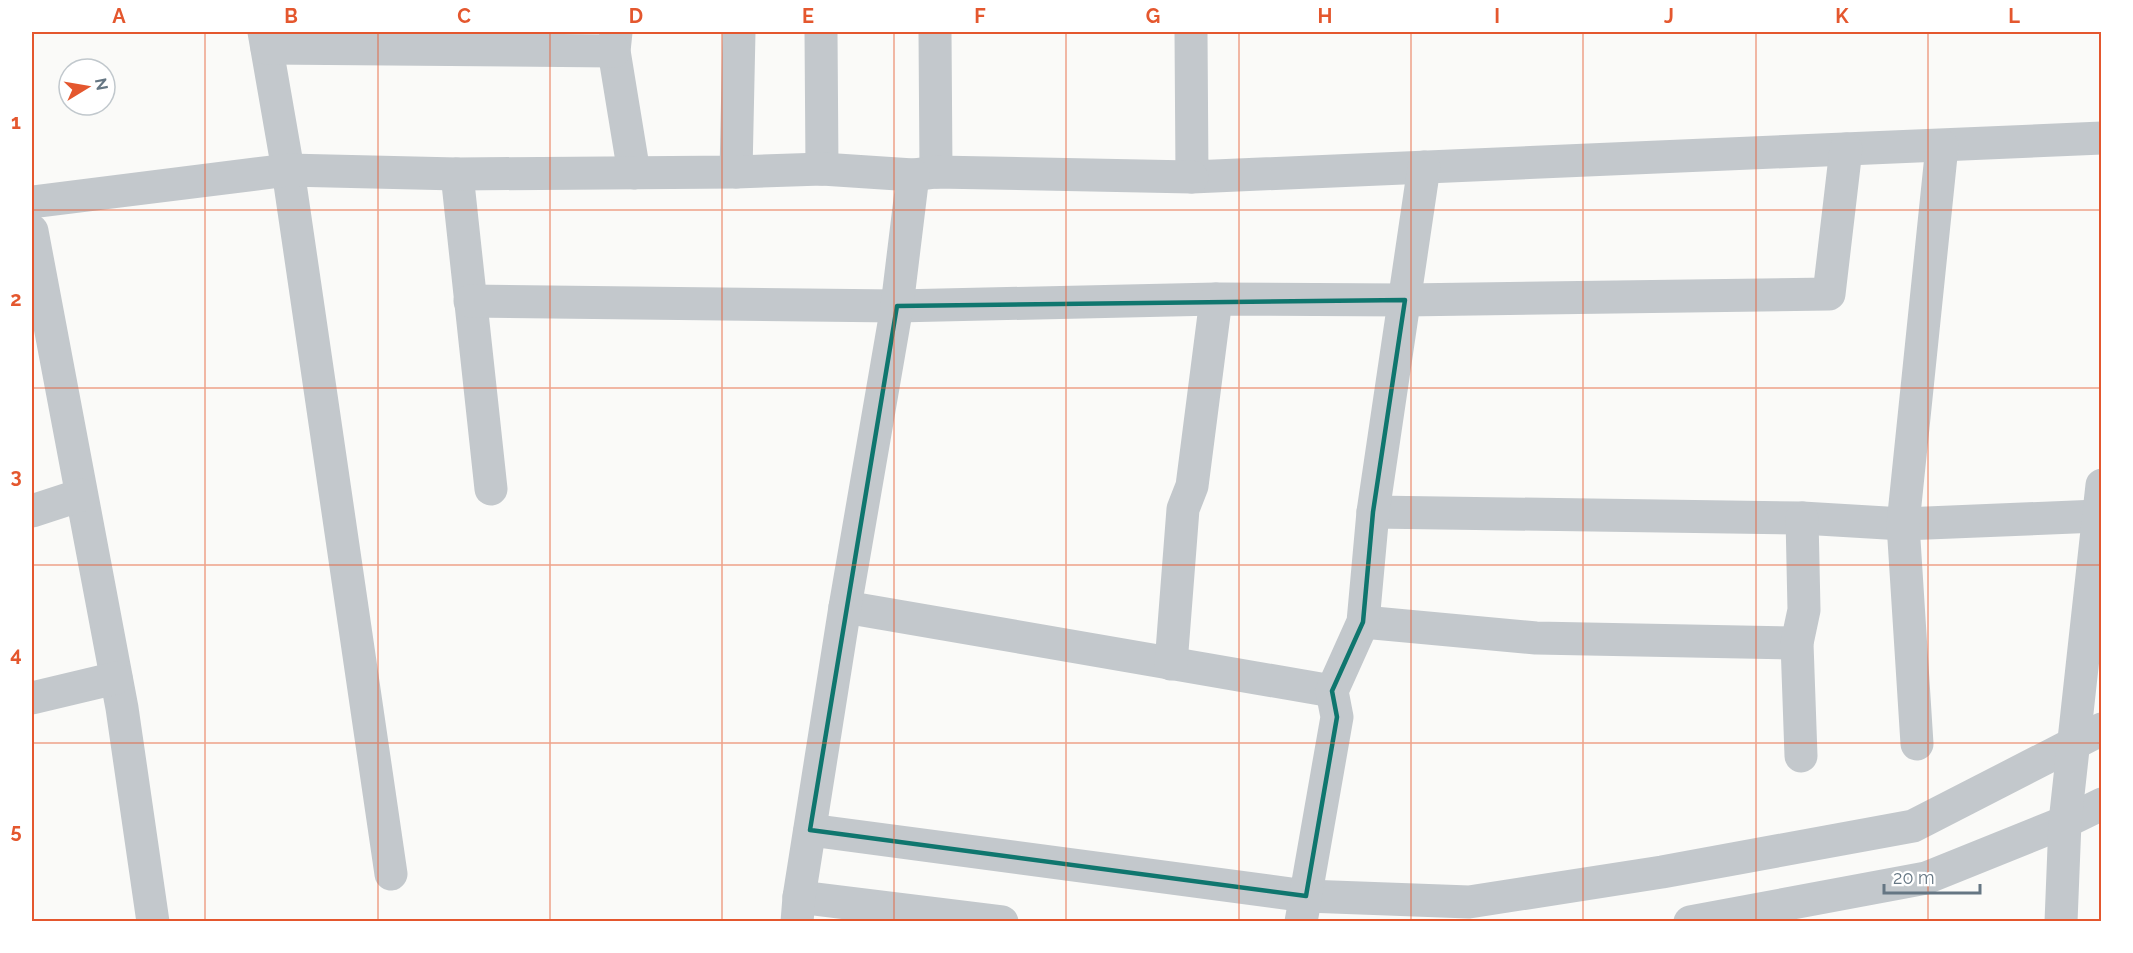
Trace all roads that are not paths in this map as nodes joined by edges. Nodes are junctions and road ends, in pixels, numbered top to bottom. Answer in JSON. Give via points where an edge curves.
{"nodes":[{"id":1,"x":739,"y":32,"type":"edge"},
{"id":2,"x":822,"y":32,"type":"edge"},
{"id":3,"x":934,"y":32,"type":"edge"},
{"id":4,"x":1191,"y":32,"type":"edge"},
{"id":5,"x":266,"y":40,"type":"edge"},
{"id":6,"x":615,"y":41,"type":"edge"},
{"id":7,"x":2102,"y":138,"type":"edge"},
{"id":8,"x":1942,"y":146,"type":"junction"},
{"id":9,"x":1846,"y":148,"type":"junction"},
{"id":10,"x":1424,"y":167,"type":"junction"},
{"id":11,"x":822,"y":169,"type":"junction"},
{"id":12,"x":288,"y":170,"type":"junction"},
{"id":13,"x":736,"y":172,"type":"junction"},
{"id":14,"x":634,"y":173,"type":"junction"},
{"id":15,"x":457,"y":174,"type":"junction"},
{"id":16,"x":924,"y":174,"type":"junction"},
{"id":17,"x":1192,"y":177,"type":"junction"},
{"id":18,"x":32,"y":202,"type":"edge"},
{"id":19,"x":32,"y":231,"type":"edge"},
{"id":20,"x":1216,"y":299,"type":"junction"},
{"id":21,"x":1405,"y":300,"type":"junction"},
{"id":22,"x":470,"y":301,"type":"junction"},
{"id":23,"x":897,"y":306,"type":"junction"},
{"id":24,"x":2102,"y":484,"type":"edge"},
{"id":25,"x":491,"y":489,"type":"dead end"},
{"id":26,"x":81,"y":495,"type":"junction"},
{"id":27,"x":32,"y":511,"type":"edge"},
{"id":28,"x":1373,"y":512,"type":"junction"},
{"id":29,"x":2098,"y":516,"type":"junction"},
{"id":30,"x":1802,"y":518,"type":"junction"},
{"id":31,"x":1903,"y":524,"type":"junction"},
{"id":32,"x":845,"y":607,"type":"junction"},
{"id":33,"x":1363,"y":622,"type":"junction"},
{"id":34,"x":1797,"y":643,"type":"junction"},
{"id":35,"x":1171,"y":664,"type":"junction"},
{"id":36,"x":116,"y":678,"type":"junction"},
{"id":37,"x":1332,"y":691,"type":"junction"},
{"id":38,"x":32,"y":698,"type":"edge"},
{"id":39,"x":2088,"y":735,"type":"edge"},
{"id":40,"x":1917,"y":744,"type":"dead end"},
{"id":41,"x":1801,"y":756,"type":"dead end"},
{"id":42,"x":2102,"y":804,"type":"edge"},
{"id":43,"x":2066,"y":822,"type":"junction"},
{"id":44,"x":810,"y":830,"type":"junction"},
{"id":45,"x":391,"y":874,"type":"dead end"},
{"id":46,"x":798,"y":909,"type":"edge"},
{"id":47,"x":1304,"y":909,"type":"edge"},
{"id":48,"x":153,"y":921,"type":"edge"},
{"id":49,"x":1002,"y":921,"type":"edge"},
{"id":50,"x":1690,"y":921,"type":"edge"},
{"id":51,"x":2061,"y":921,"type":"edge"}],
"edges":[{"from":1,"to":13,"type":"street"},
{"from":2,"to":11,"type":"street"},
{"from":3,"to":16,"type":"street"},
{"from":4,"to":17,"type":"street"},
{"from":5,"to":6,"type":"street"},
{"from":5,"to":12,"type":"street"},
{"from":6,"to":14,"type":"street"},
{"from":7,"to":8,"type":"street"},
{"from":8,"to":9,"type":"street"},
{"from":8,"to":31,"type":"street"},
{"from":9,"to":10,"type":"street"},
{"from":9,"to":21,"type":"street","via":[[1829,294]]},
{"from":10,"to":17,"type":"street"},
{"from":10,"to":21,"type":"street"},
{"from":11,"to":13,"type":"street"},
{"from":11,"to":16,"type":"street"},
{"from":12,"to":15,"type":"street"},
{"from":12,"to":18,"type":"street"},
{"from":12,"to":45,"type":"street"},
{"from":13,"to":14,"type":"street"},
{"from":14,"to":15,"type":"street"},
{"from":15,"to":22,"type":"street"},
{"from":16,"to":17,"type":"street"},
{"from":16,"to":23,"type":"street"},
{"from":19,"to":26,"type":"street"},
{"from":20,"to":21,"type":"street"},
{"from":20,"to":23,"type":"street"},
{"from":20,"to":35,"type":"street","via":[[1192,486],[1183,509]]},
{"from":21,"to":28,"type":"street"},
{"from":22,"to":23,"type":"street"},
{"from":22,"to":25,"type":"street"},
{"from":23,"to":32,"type":"street"},
{"from":24,"to":29,"type":"street"},
{"from":26,"to":27,"type":"street"},
{"from":26,"to":36,"type":"street"},
{"from":28,"to":30,"type":"street"},
{"from":28,"to":33,"type":"street"},
{"from":29,"to":31,"type":"street"},
{"from":29,"to":39,"type":"street"},
{"from":30,"to":31,"type":"street"},
{"from":30,"to":34,"type":"street","via":[[1804,610]]},
{"from":31,"to":40,"type":"street"},
{"from":32,"to":35,"type":"street"},
{"from":32,"to":44,"type":"street"},
{"from":33,"to":34,"type":"street","via":[[1536,638]]},
{"from":33,"to":37,"type":"street"},
{"from":34,"to":41,"type":"street"},
{"from":35,"to":37,"type":"street"},
{"from":36,"to":38,"type":"street"},
{"from":36,"to":48,"type":"street"},
{"from":37,"to":47,"type":"street","via":[[1336,717]]},
{"from":39,"to":43,"type":"street"},
{"from":39,"to":47,"type":"street","via":[[1913,826],[1469,902]]},
{"from":42,"to":43,"type":"street"},
{"from":43,"to":50,"type":"street","via":[[1926,878]]},
{"from":43,"to":51,"type":"street"},
{"from":44,"to":46,"type":"street"},
{"from":44,"to":47,"type":"street"},
{"from":46,"to":49,"type":"street"}]}
